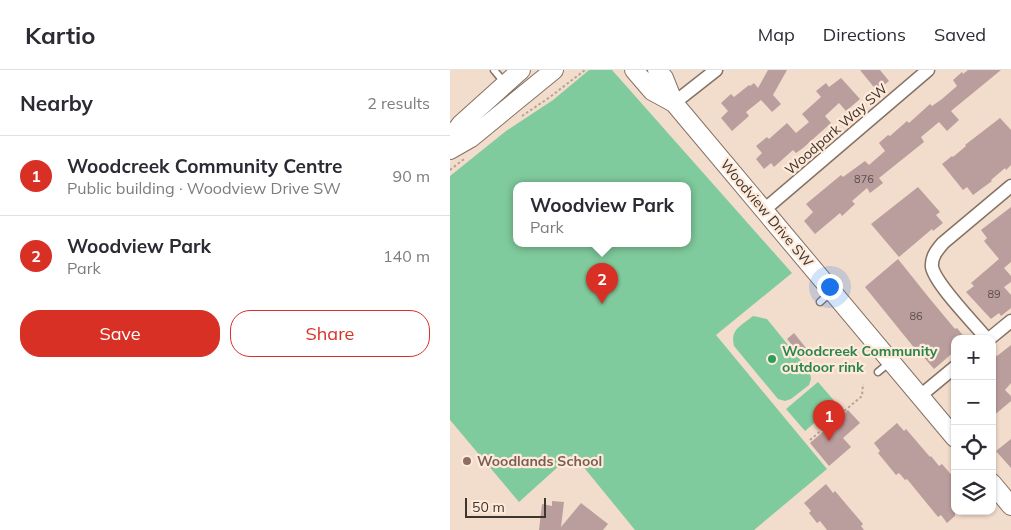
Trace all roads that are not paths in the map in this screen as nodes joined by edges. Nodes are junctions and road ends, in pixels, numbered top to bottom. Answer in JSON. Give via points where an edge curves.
{"nodes":[{"id":1,"x":494,"y":70,"type":"edge"},
{"id":2,"x":521,"y":70,"type":"edge"},
{"id":3,"x":554,"y":70,"type":"edge"},
{"id":4,"x":634,"y":70,"type":"edge"},
{"id":5,"x":657,"y":70,"type":"edge"},
{"id":6,"x":716,"y":70,"type":"edge"},
{"id":7,"x":928,"y":70,"type":"edge"},
{"id":8,"x":505,"y":84,"type":"junction"},
{"id":9,"x":674,"y":103,"type":"junction"},
{"id":10,"x":450,"y":138,"type":"edge"},
{"id":11,"x":450,"y":150,"type":"edge"},
{"id":12,"x":1011,"y":186,"type":"edge"},
{"id":13,"x":764,"y":210,"type":"junction"},
{"id":14,"x":1011,"y":321,"type":"edge"},
{"id":15,"x":985,"y":335,"type":"edge"},
{"id":16,"x":993,"y":335,"type":"edge"},
{"id":17,"x":951,"y":370,"type":"edge"},
{"id":18,"x":920,"y":396,"type":"junction"},
{"id":19,"x":951,"y":433,"type":"edge"},
{"id":20,"x":996,"y":488,"type":"edge"},
{"id":21,"x":1010,"y":504,"type":"edge"}],
"edges":[{"from":1,"to":8,"type":"lane"},
{"from":2,"to":8,"type":"street"},
{"from":3,"to":11,"type":"street","via":[[471,138]]},
{"from":4,"to":9,"type":"street","name":"Woodview Drive SW","via":[[652,91]]},
{"from":5,"to":9,"type":"street","name":"Woodview Drive SW","via":[[664,78]]},
{"from":6,"to":9,"type":"street"},
{"from":7,"to":13,"type":"street","name":"Woodpark Way SW"},
{"from":8,"to":10,"type":"street"},
{"from":9,"to":13,"type":"street","name":"Woodview Drive SW"},
{"from":12,"to":15,"type":"street","via":[[943,243],[935,253],[932,267],[939,282]]},
{"from":13,"to":18,"type":"street","name":"Woodview Drive SW","via":[[826,296],[885,366]]},
{"from":14,"to":16,"type":"street"},
{"from":17,"to":18,"type":"street"},
{"from":18,"to":19,"type":"street","name":"Woodview Drive SW"},
{"from":20,"to":21,"type":"street"}]}
